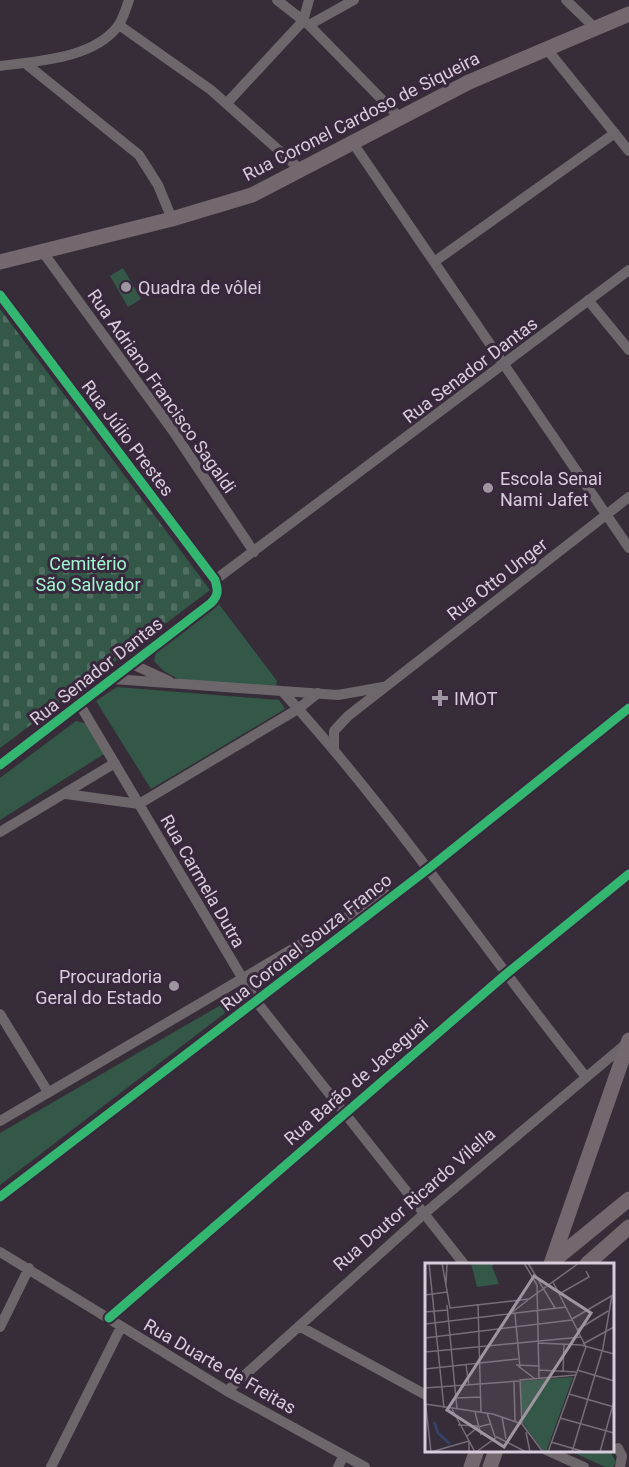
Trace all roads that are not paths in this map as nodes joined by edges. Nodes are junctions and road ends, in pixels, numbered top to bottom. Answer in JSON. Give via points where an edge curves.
{"nodes":[{"id":1,"x":129,"y":0,"type":"edge"},
{"id":2,"x":276,"y":0,"type":"edge"},
{"id":3,"x":309,"y":0,"type":"edge"},
{"id":4,"x":354,"y":0,"type":"edge"},
{"id":5,"x":566,"y":0,"type":"edge"},
{"id":6,"x":629,"y":14,"type":"edge"},
{"id":7,"x":306,"y":23,"type":"junction"},
{"id":8,"x":119,"y":26,"type":"junction"},
{"id":9,"x":595,"y":28,"type":"junction"},
{"id":10,"x":546,"y":48,"type":"junction"},
{"id":11,"x":25,"y":63,"type":"junction"},
{"id":12,"x":0,"y":66,"type":"edge"},
{"id":13,"x":228,"y":103,"type":"junction"},
{"id":14,"x":399,"y":117,"type":"junction"},
{"id":15,"x":615,"y":133,"type":"junction"},
{"id":16,"x":353,"y":143,"type":"junction"},
{"id":17,"x":629,"y":151,"type":"edge"},
{"id":18,"x":302,"y":170,"type":"junction"},
{"id":19,"x":172,"y":219,"type":"junction"},
{"id":20,"x":42,"y":251,"type":"junction"},
{"id":21,"x":0,"y":262,"type":"edge"},
{"id":22,"x":434,"y":262,"type":"junction"},
{"id":23,"x":629,"y":270,"type":"edge"},
{"id":24,"x":0,"y":295,"type":"edge"},
{"id":25,"x":588,"y":300,"type":"junction"},
{"id":26,"x":629,"y":350,"type":"edge"},
{"id":27,"x":505,"y":365,"type":"junction"},
{"id":28,"x":629,"y":497,"type":"edge"},
{"id":29,"x":606,"y":515,"type":"junction"},
{"id":30,"x":629,"y":548,"type":"edge"},
{"id":31,"x":254,"y":552,"type":"junction"},
{"id":32,"x":215,"y":580,"type":"junction"},
{"id":33,"x":132,"y":664,"type":"junction"},
{"id":34,"x":112,"y":679,"type":"junction"},
{"id":35,"x":178,"y":685,"type":"junction"},
{"id":36,"x":386,"y":686,"type":"junction"},
{"id":37,"x":282,"y":691,"type":"junction"},
{"id":38,"x":318,"y":693,"type":"junction"},
{"id":39,"x":80,"y":705,"type":"junction"},
{"id":40,"x":629,"y":708,"type":"edge"},
{"id":41,"x":298,"y":709,"type":"junction"},
{"id":42,"x":334,"y":752,"type":"junction"},
{"id":43,"x":115,"y":763,"type":"junction"},
{"id":44,"x":0,"y":765,"type":"edge"},
{"id":45,"x":66,"y":794,"type":"junction"},
{"id":46,"x":139,"y":804,"type":"junction"},
{"id":47,"x":0,"y":832,"type":"edge"},
{"id":48,"x":428,"y":869,"type":"junction"},
{"id":49,"x":629,"y":874,"type":"edge"},
{"id":50,"x":505,"y":975,"type":"junction"},
{"id":51,"x":242,"y":978,"type":"junction"},
{"id":52,"x":256,"y":1001,"type":"junction"},
{"id":53,"x":0,"y":1014,"type":"edge"},
{"id":54,"x":628,"y":1042,"type":"edge"},
{"id":55,"x":586,"y":1077,"type":"junction"},
{"id":56,"x":48,"y":1092,"type":"junction"},
{"id":57,"x":344,"y":1113,"type":"junction"},
{"id":58,"x":0,"y":1120,"type":"edge"},
{"id":59,"x":0,"y":1197,"type":"edge"},
{"id":60,"x":629,"y":1198,"type":"edge"},
{"id":61,"x":424,"y":1213,"type":"junction"},
{"id":62,"x":629,"y":1227,"type":"edge"},
{"id":63,"x":0,"y":1252,"type":"edge"},
{"id":64,"x":556,"y":1262,"type":"edge"},
{"id":65,"x":463,"y":1263,"type":"edge"},
{"id":66,"x":588,"y":1263,"type":"edge"},
{"id":67,"x":29,"y":1268,"type":"junction"},
{"id":68,"x":109,"y":1318,"type":"junction"},
{"id":69,"x":299,"y":1326,"type":"junction"},
{"id":70,"x":0,"y":1327,"type":"edge"},
{"id":71,"x":121,"y":1327,"type":"junction"},
{"id":72,"x":227,"y":1391,"type":"junction"},
{"id":73,"x":425,"y":1394,"type":"edge"},
{"id":74,"x":620,"y":1448,"type":"edge"},
{"id":75,"x":476,"y":1452,"type":"edge"},
{"id":76,"x":495,"y":1452,"type":"edge"},
{"id":77,"x":550,"y":1452,"type":"edge"},
{"id":78,"x":344,"y":1455,"type":"junction"},
{"id":79,"x":51,"y":1467,"type":"edge"},
{"id":80,"x":338,"y":1467,"type":"edge"},
{"id":81,"x":365,"y":1467,"type":"edge"},
{"id":82,"x":471,"y":1467,"type":"edge"},
{"id":83,"x":490,"y":1467,"type":"edge"},
{"id":84,"x":584,"y":1467,"type":"edge"},
{"id":85,"x":620,"y":1467,"type":"edge"}],
"edges":[{"from":1,"to":8,"type":"street"},
{"from":2,"to":7,"type":"street"},
{"from":3,"to":7,"type":"street"},
{"from":4,"to":7,"type":"street"},
{"from":5,"to":9,"type":"street"},
{"from":6,"to":9,"type":"main road","name":"Rua Coronel Cardoso de Siqueira"},
{"from":7,"to":13,"type":"street"},
{"from":7,"to":14,"type":"street"},
{"from":8,"to":11,"type":"street","via":[[105,38],[70,55]]},
{"from":8,"to":13,"type":"street"},
{"from":9,"to":10,"type":"main road","name":"Rua Coronel Cardoso de Siqueira"},
{"from":10,"to":14,"type":"main road","name":"Rua Coronel Cardoso de Siqueira"},
{"from":10,"to":15,"type":"street"},
{"from":11,"to":12,"type":"street"},
{"from":11,"to":19,"type":"street","via":[[139,155],[158,185]]},
{"from":13,"to":18,"type":"street"},
{"from":14,"to":16,"type":"main road","name":"Rua Coronel Cardoso de Siqueira"},
{"from":15,"to":17,"type":"street"},
{"from":15,"to":22,"type":"street"},
{"from":16,"to":18,"type":"main road","name":"Rua Coronel Cardoso de Siqueira"},
{"from":16,"to":22,"type":"street"},
{"from":18,"to":19,"type":"main road","name":"Rua Coronel Cardoso de Siqueira","via":[[252,195]]},
{"from":19,"to":20,"type":"main road","name":"Rua Coronel Cardoso de Siqueira"},
{"from":20,"to":21,"type":"main road","name":"Rua Coronel Cardoso de Siqueira"},
{"from":20,"to":31,"type":"street","name":"Rua Adriano Francisco Sagaldi","via":[[173,431]]},
{"from":22,"to":27,"type":"street"},
{"from":23,"to":25,"type":"street","name":"Rua Senador Dantas"},
{"from":24,"to":32,"type":"street","name":"Rua Júlio Prestes"},
{"from":25,"to":26,"type":"street"},
{"from":25,"to":27,"type":"street","name":"Rua Senador Dantas"},
{"from":27,"to":29,"type":"street"},
{"from":27,"to":31,"type":"street","name":"Rua Senador Dantas"},
{"from":28,"to":29,"type":"street","name":"Rua Otto Unger"},
{"from":29,"to":30,"type":"street"},
{"from":29,"to":36,"type":"street","name":"Rua Otto Unger"},
{"from":31,"to":32,"type":"street","name":"Rua Senador Dantas"},
{"from":32,"to":33,"type":"street","name":"Rua Senador Dantas","via":[[218,595],[211,603]]},
{"from":33,"to":34,"type":"street","name":"Rua Senador Dantas"},
{"from":33,"to":35,"type":"street"},
{"from":34,"to":35,"type":"street","name":"Rua Otto Unger"},
{"from":34,"to":39,"type":"street","name":"Rua Senador Dantas"},
{"from":35,"to":37,"type":"street","name":"Rua Otto Unger"},
{"from":36,"to":38,"type":"street","name":"Rua Otto Unger","via":[[354,693]]},
{"from":36,"to":42,"type":"street","name":"Rua Otto Unger","via":[[338,725],[334,731]]},
{"from":37,"to":38,"type":"street","name":"Rua Otto Unger"},
{"from":37,"to":41,"type":"street"},
{"from":38,"to":41,"type":"street"},
{"from":39,"to":43,"type":"street","name":"Rua Carmela Dutra"},
{"from":39,"to":44,"type":"street","name":"Rua Senador Dantas"},
{"from":40,"to":48,"type":"street","name":"Rua Coronel Souza Franco"},
{"from":41,"to":42,"type":"street"},
{"from":41,"to":46,"type":"street"},
{"from":42,"to":48,"type":"street"},
{"from":43,"to":45,"type":"street"},
{"from":43,"to":46,"type":"street","name":"Rua Carmela Dutra"},
{"from":45,"to":46,"type":"street"},
{"from":45,"to":47,"type":"street"},
{"from":46,"to":51,"type":"street","name":"Rua Carmela Dutra"},
{"from":48,"to":50,"type":"street"},
{"from":48,"to":51,"type":"street"},
{"from":48,"to":52,"type":"street","name":"Rua Coronel Souza Franco"},
{"from":49,"to":50,"type":"street","name":"Rua Barão de Jaceguai"},
{"from":50,"to":55,"type":"street"},
{"from":50,"to":57,"type":"street","name":"Rua Barão de Jaceguai"},
{"from":51,"to":52,"type":"street","name":"Rua Carmela Dutra"},
{"from":51,"to":56,"type":"street"},
{"from":52,"to":57,"type":"street","name":"Rua Carmela Dutra"},
{"from":52,"to":59,"type":"street","name":"Rua Coronel Souza Franco"},
{"from":53,"to":56,"type":"street"},
{"from":54,"to":55,"type":"street","name":"Rua Doutor Ricardo Vilella"},
{"from":54,"to":64,"type":"main road"},
{"from":55,"to":61,"type":"street","name":"Rua Doutor Ricardo Vilella"},
{"from":56,"to":58,"type":"street"},
{"from":57,"to":61,"type":"street","name":"Rua Carmela Dutra"},
{"from":57,"to":68,"type":"street","name":"Rua Barão de Jaceguai"},
{"from":60,"to":64,"type":"main road"},
{"from":61,"to":65,"type":"street","name":"Rua Carmela Dutra"},
{"from":61,"to":69,"type":"street","name":"Rua Doutor Ricardo Vilella"},
{"from":62,"to":66,"type":"main road"},
{"from":63,"to":67,"type":"street","name":"Rua Duarte de Freitas"},
{"from":67,"to":68,"type":"street","name":"Rua Duarte de Freitas"},
{"from":67,"to":70,"type":"street"},
{"from":68,"to":71,"type":"street","name":"Rua Duarte de Freitas"},
{"from":69,"to":72,"type":"street","name":"Rua Doutor Ricardo Vilella"},
{"from":69,"to":73,"type":"street"},
{"from":71,"to":72,"type":"street","name":"Rua Duarte de Freitas"},
{"from":71,"to":79,"type":"street"},
{"from":72,"to":78,"type":"street","name":"Rua Duarte de Freitas"},
{"from":74,"to":85,"type":"street"},
{"from":75,"to":82,"type":"main road"},
{"from":76,"to":83,"type":"main road"},
{"from":77,"to":84,"type":"street"},
{"from":78,"to":80,"type":"street"},
{"from":78,"to":81,"type":"street","name":"Rua Duarte de Freitas"}]}
